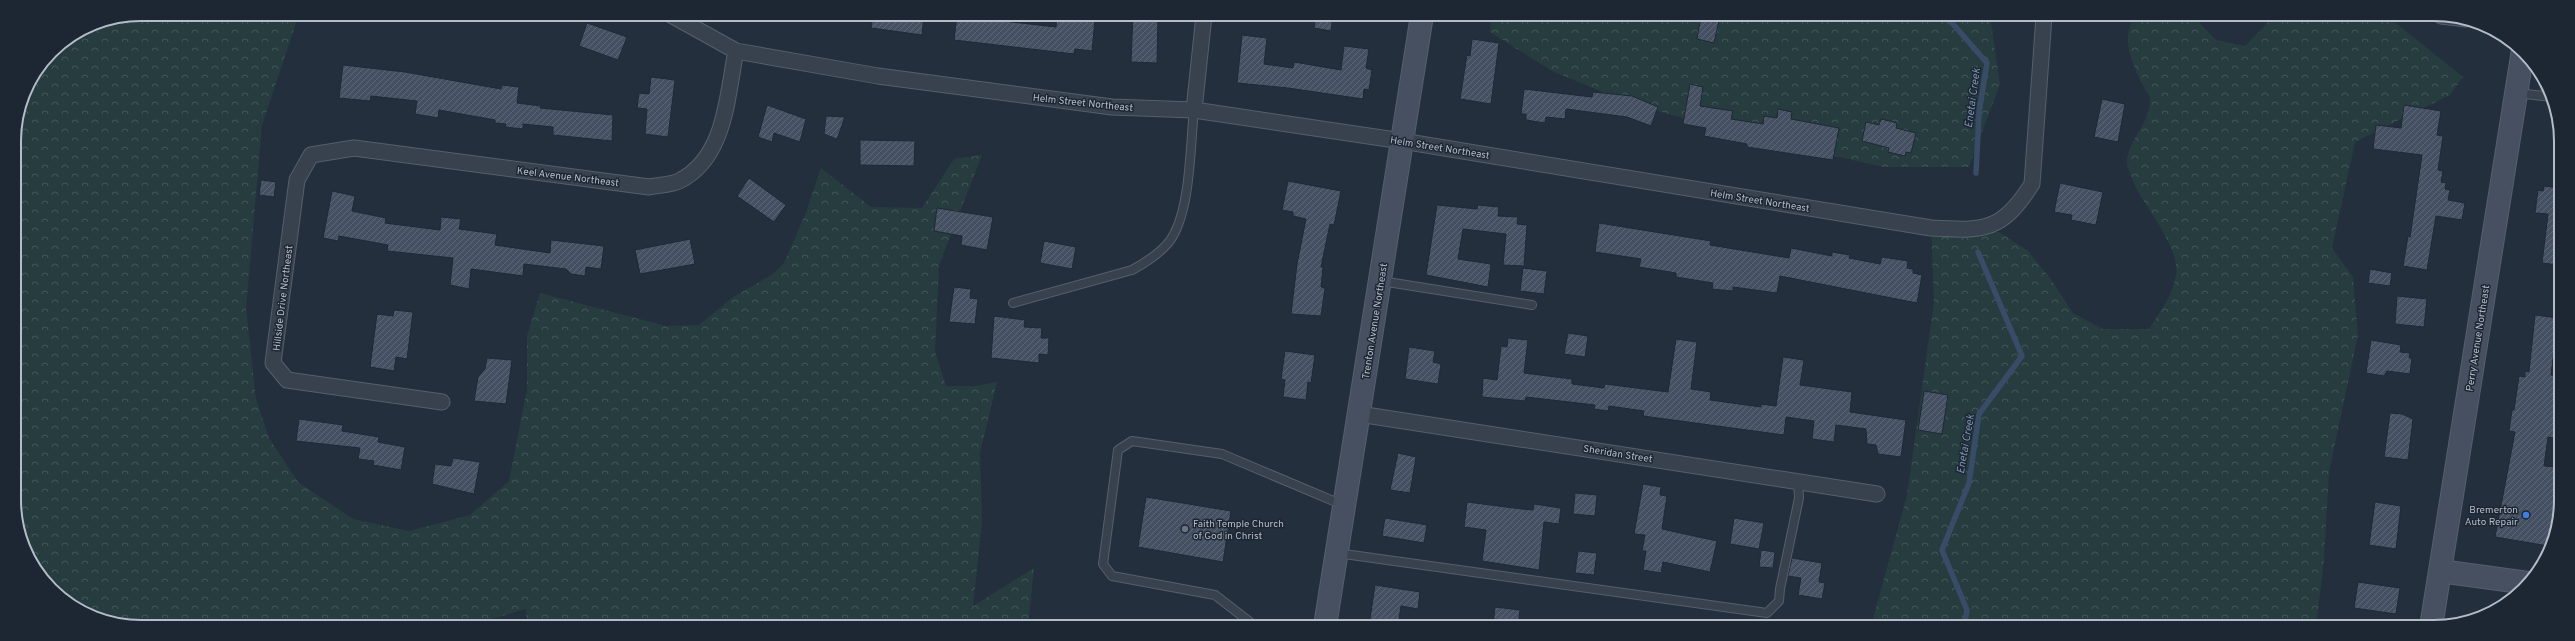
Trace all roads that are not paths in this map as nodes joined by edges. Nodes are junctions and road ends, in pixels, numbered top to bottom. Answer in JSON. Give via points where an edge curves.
{"nodes":[{"id":1,"x":682,"y":21,"type":"edge"},
{"id":2,"x":1203,"y":21,"type":"edge"},
{"id":3,"x":1421,"y":21,"type":"edge"},
{"id":4,"x":2044,"y":21,"type":"edge"},
{"id":5,"x":736,"y":51,"type":"junction"},
{"id":6,"x":2522,"y":59,"type":"edge"},
{"id":7,"x":2516,"y":93,"type":"junction"},
{"id":8,"x":2546,"y":96,"type":"edge"},
{"id":9,"x":1194,"y":110,"type":"junction"},
{"id":10,"x":1402,"y":141,"type":"junction"},
{"id":11,"x":311,"y":155,"type":"joint"},
{"id":12,"x":1380,"y":281,"type":"junction"},
{"id":13,"x":1012,"y":303,"type":"dead end"},
{"id":14,"x":1532,"y":305,"type":"dead end"},
{"id":15,"x":442,"y":402,"type":"dead end"},
{"id":16,"x":1359,"y":414,"type":"junction"},
{"id":17,"x":1798,"y":481,"type":"junction"},
{"id":18,"x":1877,"y":494,"type":"dead end"},
{"id":19,"x":1344,"y":505,"type":"junction"},
{"id":20,"x":1336,"y":553,"type":"junction"},
{"id":21,"x":2440,"y":571,"type":"junction"},
{"id":22,"x":2521,"y":582,"type":"edge"},
{"id":23,"x":1247,"y":620,"type":"edge"},
{"id":24,"x":1326,"y":620,"type":"edge"},
{"id":25,"x":2432,"y":620,"type":"edge"}],
"edges":[{"from":1,"to":5,"type":"street","name":"Helm Street Northeast"},
{"from":2,"to":9,"type":"street"},
{"from":3,"to":10,"type":"main road","name":"Trenton Avenue Northeast"},
{"from":4,"to":10,"type":"street","name":"Helm Street Northeast","via":[[2032,184],[2016,208],[1997,223],[1968,230],[1931,228]]},
{"from":5,"to":9,"type":"street","name":"Helm Street Northeast","via":[[878,76],[1112,107]]},
{"from":5,"to":11,"type":"street","name":"Keel Avenue Northeast","via":[[718,139],[702,164],[679,181],[649,187],[354,148]]},
{"from":6,"to":7,"type":"main road","name":"Perry Avenue Northeast"},
{"from":7,"to":8,"type":"lane"},
{"from":7,"to":21,"type":"main road","name":"Perry Avenue Northeast"},
{"from":9,"to":10,"type":"street","name":"Helm Street Northeast"},
{"from":9,"to":13,"type":"lane","via":[[1183,209],[1168,243],[1132,270],[1082,286]]},
{"from":10,"to":12,"type":"main road","name":"Trenton Avenue Northeast"},
{"from":11,"to":15,"type":"street","name":"Hillside Drive Northeast","via":[[297,180],[273,363],[287,380]]},
{"from":12,"to":14,"type":"lane"},
{"from":12,"to":16,"type":"main road","name":"Trenton Avenue Northeast"},
{"from":16,"to":17,"type":"street","name":"Sheridan Street"},
{"from":16,"to":19,"type":"main road","name":"Trenton Avenue Northeast"},
{"from":17,"to":18,"type":"street","name":"Sheridan Street"},
{"from":17,"to":20,"type":"lane","via":[[1799,498],[1779,601],[1767,613]]},
{"from":19,"to":20,"type":"main road","name":"Trenton Avenue Northeast"},
{"from":19,"to":23,"type":"lane","via":[[1222,454],[1132,441],[1118,450],[1103,564],[1112,576],[1215,595]]},
{"from":20,"to":24,"type":"main road","name":"Trenton Avenue Northeast"},
{"from":21,"to":22,"type":"main road"},
{"from":21,"to":25,"type":"main road","name":"Perry Avenue Northeast"}]}
